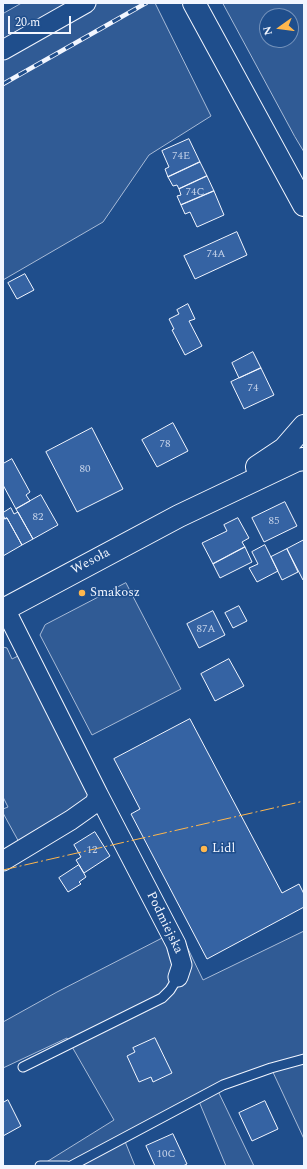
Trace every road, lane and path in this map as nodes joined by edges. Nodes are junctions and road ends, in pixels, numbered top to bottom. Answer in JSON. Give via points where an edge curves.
{"nodes":[{"id":1,"x":86,"y":3,"type":"edge"},
{"id":2,"x":194,"y":3,"type":"edge"},
{"id":3,"x":3,"y":50,"type":"edge"},
{"id":4,"x":304,"y":205,"type":"edge"},
{"id":5,"x":304,"y":426,"type":"edge"},
{"id":6,"x":304,"y":459,"type":"edge"},
{"id":7,"x":179,"y":516,"type":"junction"},
{"id":8,"x":4,"y":610,"type":"edge"},
{"id":9,"x":98,"y":794,"type":"junction"},
{"id":10,"x":3,"y":861,"type":"edge"},
{"id":11,"x":178,"y":977,"type":"joint"},
{"id":12,"x":304,"y":1059,"type":"edge"},
{"id":13,"x":23,"y":1067,"type":"dead end"},
{"id":14,"x":40,"y":1166,"type":"edge"},
{"id":15,"x":67,"y":1166,"type":"edge"},
{"id":16,"x":71,"y":1166,"type":"edge"}],
"edges":[{"from":1,"to":3,"type":"street"},
{"from":2,"to":4,"type":"main road"},
{"from":5,"to":7,"type":"main road","name":"Wesoła","via":[[284,449]]},
{"from":6,"to":7,"type":"main road","name":"Wesoła"},
{"from":7,"to":8,"type":"main road","name":"Wesoła"},
{"from":8,"to":9,"type":"street","name":"Podmiejska"},
{"from":9,"to":10,"type":"street","via":[[95,803],[71,820]]},
{"from":9,"to":11,"type":"street","name":"Podmiejska","via":[[176,944],[182,965]]},
{"from":11,"to":13,"type":"lane","name":"Podmiejska","via":[[162,998]]},
{"from":12,"to":16,"type":"lane","via":[[271,1068],[224,1086]]},
{"from":14,"to":15,"type":"lane"}]}
